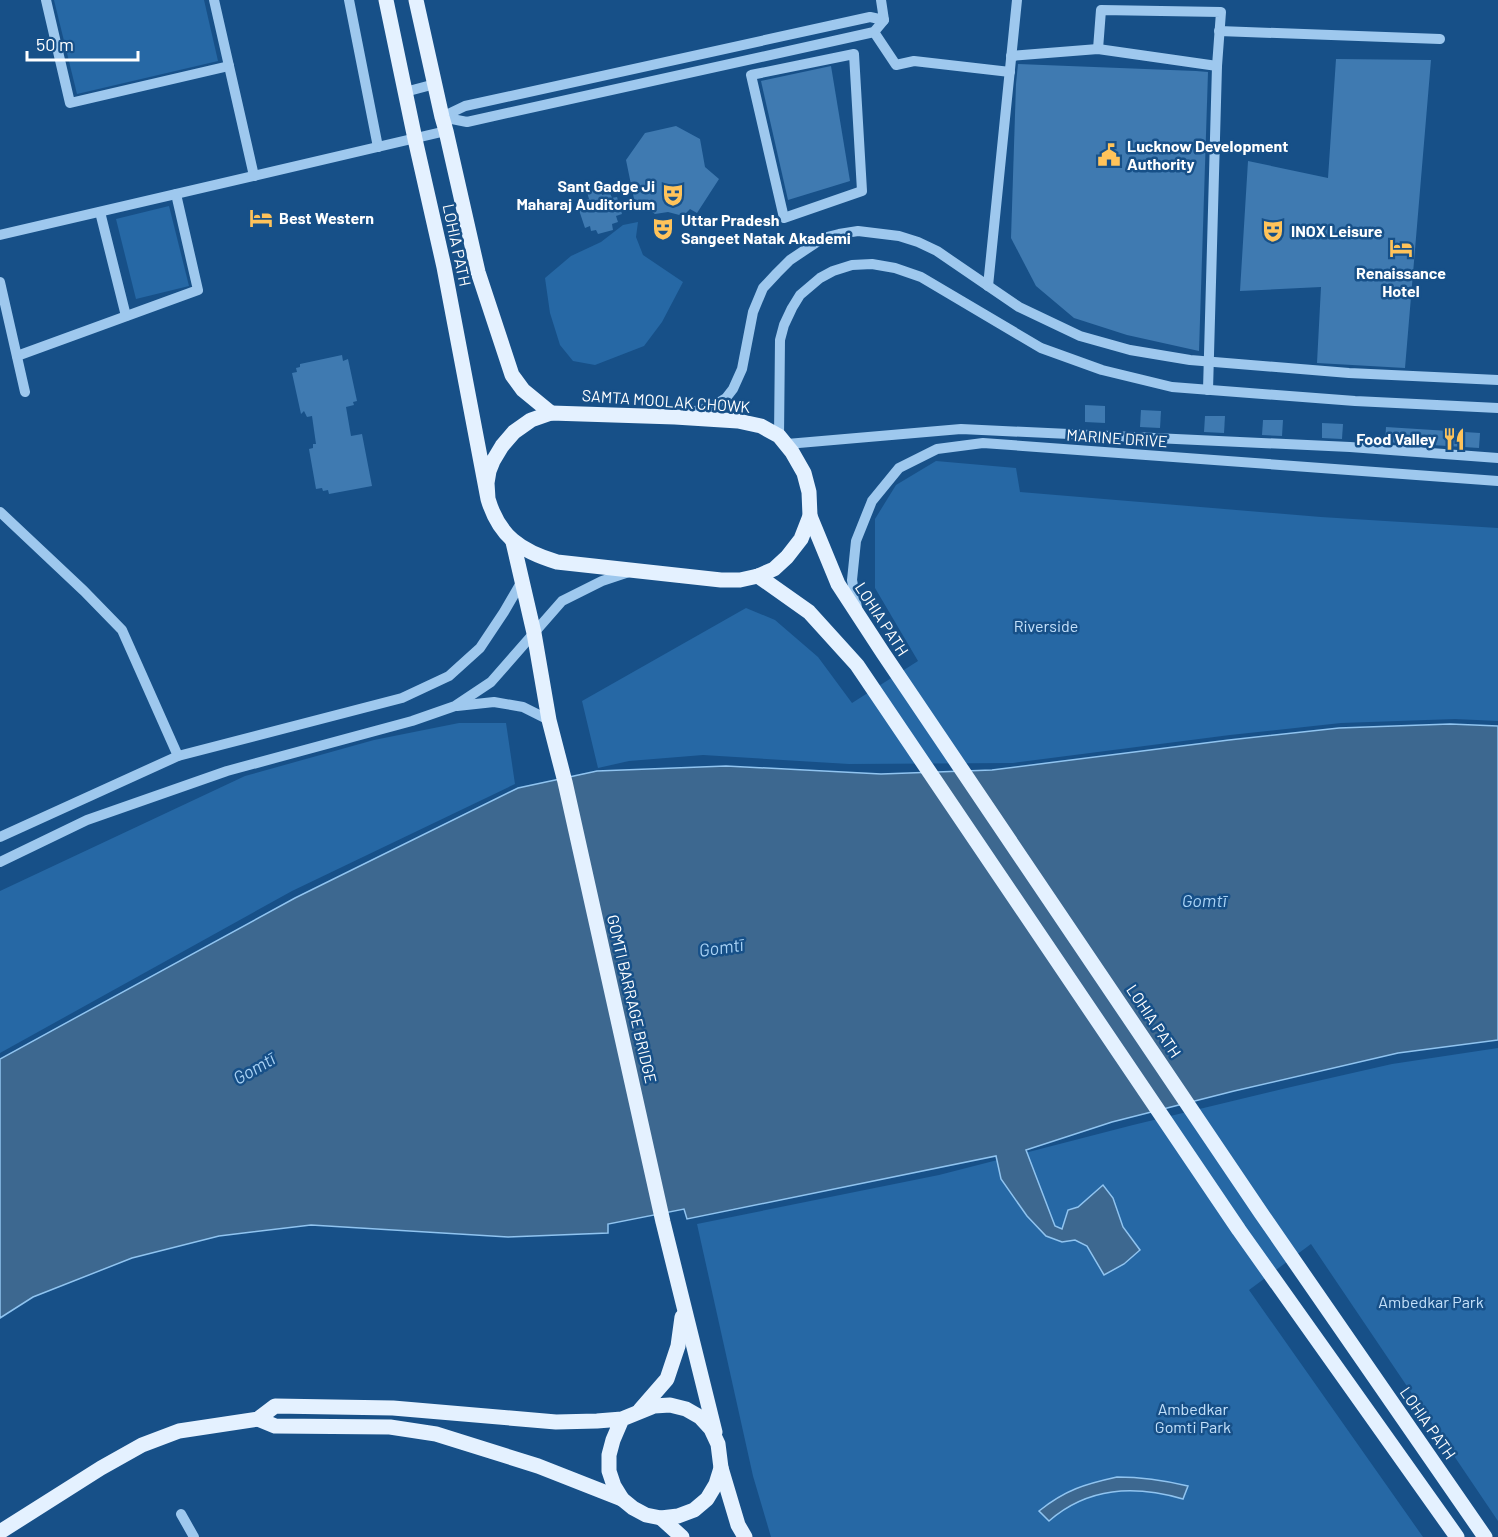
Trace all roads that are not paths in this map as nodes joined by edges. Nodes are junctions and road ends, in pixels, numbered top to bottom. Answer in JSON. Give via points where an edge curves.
{"nodes":[{"id":1,"x":46,"y":0,"type":"edge"},
{"id":2,"x":213,"y":0,"type":"edge"},
{"id":3,"x":349,"y":0,"type":"edge"},
{"id":4,"x":386,"y":0,"type":"edge"},
{"id":5,"x":416,"y":0,"type":"edge"},
{"id":6,"x":881,"y":0,"type":"edge"},
{"id":7,"x":1017,"y":0,"type":"edge"},
{"id":8,"x":884,"y":20,"type":"junction"},
{"id":9,"x":1219,"y":31,"type":"junction"},
{"id":10,"x":874,"y":32,"type":"junction"},
{"id":11,"x":1440,"y":39,"type":"dead end"},
{"id":12,"x":1098,"y":49,"type":"junction"},
{"id":13,"x":854,"y":54,"type":"joint"},
{"id":14,"x":1011,"y":56,"type":"junction"},
{"id":15,"x":229,"y":66,"type":"junction"},
{"id":16,"x":1217,"y":66,"type":"junction"},
{"id":17,"x":1010,"y":72,"type":"junction"},
{"id":18,"x":435,"y":84,"type":"junction"},
{"id":19,"x":405,"y":92,"type":"junction"},
{"id":20,"x":444,"y":124,"type":"junction"},
{"id":21,"x":415,"y":139,"type":"junction"},
{"id":22,"x":378,"y":147,"type":"junction"},
{"id":23,"x":254,"y":176,"type":"junction"},
{"id":24,"x":176,"y":194,"type":"junction"},
{"id":25,"x":100,"y":212,"type":"junction"},
{"id":26,"x":0,"y":235,"type":"edge"},
{"id":27,"x":0,"y":282,"type":"edge"},
{"id":28,"x":988,"y":286,"type":"junction"},
{"id":29,"x":126,"y":316,"type":"junction"},
{"id":30,"x":17,"y":356,"type":"junction"},
{"id":31,"x":1209,"y":362,"type":"junction"},
{"id":32,"x":1498,"y":380,"type":"edge"},
{"id":33,"x":1208,"y":390,"type":"junction"},
{"id":34,"x":26,"y":392,"type":"dead end"},
{"id":35,"x":1498,"y":408,"type":"edge"},
{"id":36,"x":551,"y":413,"type":"junction"},
{"id":37,"x":675,"y":417,"type":"junction"},
{"id":38,"x":783,"y":440,"type":"junction"},
{"id":39,"x":1498,"y":458,"type":"edge"},
{"id":40,"x":1498,"y":481,"type":"edge"},
{"id":41,"x":488,"y":499,"type":"junction"},
{"id":42,"x":0,"y":512,"type":"edge"},
{"id":43,"x":810,"y":516,"type":"junction"},
{"id":44,"x":513,"y":542,"type":"junction"},
{"id":45,"x":632,"y":570,"type":"junction"},
{"id":46,"x":758,"y":576,"type":"junction"},
{"id":47,"x":522,"y":581,"type":"junction"},
{"id":48,"x":858,"y":615,"type":"junction"},
{"id":49,"x":534,"y":633,"type":"junction"},
{"id":50,"x":455,"y":706,"type":"junction"},
{"id":51,"x":549,"y":720,"type":"junction"},
{"id":52,"x":178,"y":756,"type":"junction"},
{"id":53,"x":0,"y":837,"type":"edge"},
{"id":54,"x":0,"y":862,"type":"edge"},
{"id":55,"x":683,"y":1308,"type":"junction"},
{"id":56,"x":639,"y":1411,"type":"junction"},
{"id":57,"x":258,"y":1419,"type":"junction"},
{"id":58,"x":622,"y":1419,"type":"junction"},
{"id":59,"x":718,"y":1444,"type":"junction"},
{"id":60,"x":721,"y":1468,"type":"junction"},
{"id":61,"x":622,"y":1499,"type":"junction"},
{"id":62,"x":181,"y":1514,"type":"dead end"},
{"id":63,"x":661,"y":1518,"type":"junction"},
{"id":64,"x":0,"y":1532,"type":"edge"},
{"id":65,"x":194,"y":1537,"type":"edge"},
{"id":66,"x":682,"y":1537,"type":"edge"},
{"id":67,"x":746,"y":1537,"type":"edge"},
{"id":68,"x":1457,"y":1537,"type":"edge"},
{"id":69,"x":1485,"y":1537,"type":"edge"}],
"edges":[{"from":1,"to":15,"type":"street","via":[[70,103]]},
{"from":2,"to":15,"type":"street"},
{"from":3,"to":22,"type":"street"},
{"from":4,"to":19,"type":"main road","name":"LOHIA PATH"},
{"from":5,"to":18,"type":"main road","name":"LOHIA PATH"},
{"from":6,"to":8,"type":"street"},
{"from":7,"to":14,"type":"street"},
{"from":8,"to":10,"type":"street"},
{"from":8,"to":20,"type":"street","via":[[870,17],[476,103],[465,106]]},
{"from":9,"to":11,"type":"street"},
{"from":9,"to":12,"type":"street","via":[[1221,12],[1101,10]]},
{"from":9,"to":16,"type":"street"},
{"from":10,"to":17,"type":"street","via":[[896,65],[914,61]]},
{"from":10,"to":20,"type":"street"},
{"from":12,"to":14,"type":"street"},
{"from":12,"to":16,"type":"street"},
{"from":13,"to":13,"type":"street","via":[[862,191],[784,218],[751,75]]},
{"from":14,"to":17,"type":"street"},
{"from":15,"to":23,"type":"street"},
{"from":16,"to":31,"type":"street"},
{"from":17,"to":28,"type":"street"},
{"from":18,"to":19,"type":"street"},
{"from":18,"to":20,"type":"main road","name":"LOHIA PATH"},
{"from":19,"to":21,"type":"main road","name":"LOHIA PATH"},
{"from":20,"to":21,"type":"street"},
{"from":20,"to":36,"type":"main road","name":"LOHIA PATH","via":[[478,272],[512,375],[523,390]]},
{"from":21,"to":22,"type":"street"},
{"from":21,"to":41,"type":"main road","name":"LOHIA PATH"},
{"from":22,"to":23,"type":"street"},
{"from":23,"to":24,"type":"street"},
{"from":24,"to":25,"type":"street"},
{"from":24,"to":29,"type":"street","via":[[198,290]]},
{"from":25,"to":26,"type":"street"},
{"from":25,"to":29,"type":"street"},
{"from":27,"to":30,"type":"street"},
{"from":28,"to":31,"type":"street","via":[[1019,307],[1080,336],[1130,350]]},
{"from":28,"to":37,"type":"street","via":[[937,252],[899,236],[858,231],[823,238],[790,260],[763,288],[753,312],[742,369],[726,398]]},
{"from":29,"to":30,"type":"street"},
{"from":30,"to":34,"type":"street"},
{"from":31,"to":32,"type":"street"},
{"from":31,"to":33,"type":"street"},
{"from":33,"to":35,"type":"street"},
{"from":33,"to":38,"type":"street","via":[[1172,387],[1102,370],[1041,348],[921,277],[895,268],[852,265],[833,271],[810,286],[800,295],[784,325],[779,356]]},
{"from":36,"to":37,"type":"main road","name":"SAMTA MOOLAK CHOWK"},
{"from":36,"to":41,"type":"main road","name":"SAMTA MOOLAK CHOWK","via":[[531,420],[502,446],[489,471]]},
{"from":37,"to":38,"type":"main road","name":"SAMTA MOOLAK CHOWK","via":[[738,421],[761,426]]},
{"from":38,"to":39,"type":"street","name":"MARINE DRIVE","via":[[961,429],[1350,447]]},
{"from":38,"to":43,"type":"main road","name":"SAMTA MOOLAK CHOWK","via":[[804,473]]},
{"from":40,"to":48,"type":"street","name":"MARINE DRIVE","via":[[983,443],[937,449],[899,468],[872,501],[856,541],[852,580]]},
{"from":41,"to":44,"type":"main road","name":"SAMTA MOOLAK CHOWK","via":[[491,511]]},
{"from":42,"to":52,"type":"street","via":[[122,630]]},
{"from":43,"to":46,"type":"main road","name":"SAMTA MOOLAK CHOWK","via":[[801,539],[787,557]]},
{"from":43,"to":48,"type":"main road","name":"LOHIA PATH","via":[[838,584]]},
{"from":44,"to":45,"type":"main road","name":"SAMTA MOOLAK CHOWK","via":[[556,562]]},
{"from":44,"to":47,"type":"main road","name":"GOMTI BARRAGE BRIDGE"},
{"from":45,"to":46,"type":"main road","name":"SAMTA MOOLAK CHOWK","via":[[721,580]]},
{"from":45,"to":49,"type":"street","via":[[562,601]]},
{"from":46,"to":68,"type":"main road","via":[[809,612],[857,665],[1239,1230]]},
{"from":47,"to":49,"type":"main road","name":"GOMTI BARRAGE BRIDGE"},
{"from":47,"to":52,"type":"street","via":[[480,648],[449,676],[402,698]]},
{"from":48,"to":69,"type":"main road","name":"LOHIA PATH","via":[[1261,1213]]},
{"from":49,"to":50,"type":"street","via":[[490,682]]},
{"from":49,"to":51,"type":"main road","name":"GOMTI BARRAGE BRIDGE"},
{"from":50,"to":51,"type":"street","via":[[494,702],[523,707]]},
{"from":50,"to":54,"type":"street","via":[[412,722],[227,771],[87,820]]},
{"from":51,"to":55,"type":"main road","name":"GOMTI BARRAGE BRIDGE"},
{"from":52,"to":53,"type":"street"},
{"from":55,"to":56,"type":"main road","via":[[678,1346],[667,1379]]},
{"from":55,"to":59,"type":"main road","name":"GOMTI BARRAGE BRIDGE"},
{"from":56,"to":58,"type":"main road"},
{"from":56,"to":59,"type":"main road","via":[[670,1405],[686,1409],[711,1429]]},
{"from":57,"to":58,"type":"main road","via":[[275,1406],[393,1408],[556,1422]]},
{"from":57,"to":61,"type":"main road","via":[[275,1426],[390,1427],[436,1434],[538,1466]]},
{"from":57,"to":64,"type":"main road","via":[[179,1431],[142,1445]]},
{"from":58,"to":61,"type":"main road","via":[[609,1455],[609,1471]]},
{"from":59,"to":60,"type":"main road"},
{"from":60,"to":63,"type":"main road","via":[[707,1499],[693,1510]]},
{"from":60,"to":67,"type":"main road","via":[[738,1525]]},
{"from":61,"to":63,"type":"main road","via":[[646,1515]]},
{"from":62,"to":65,"type":"street"},
{"from":63,"to":66,"type":"main road"}]}
